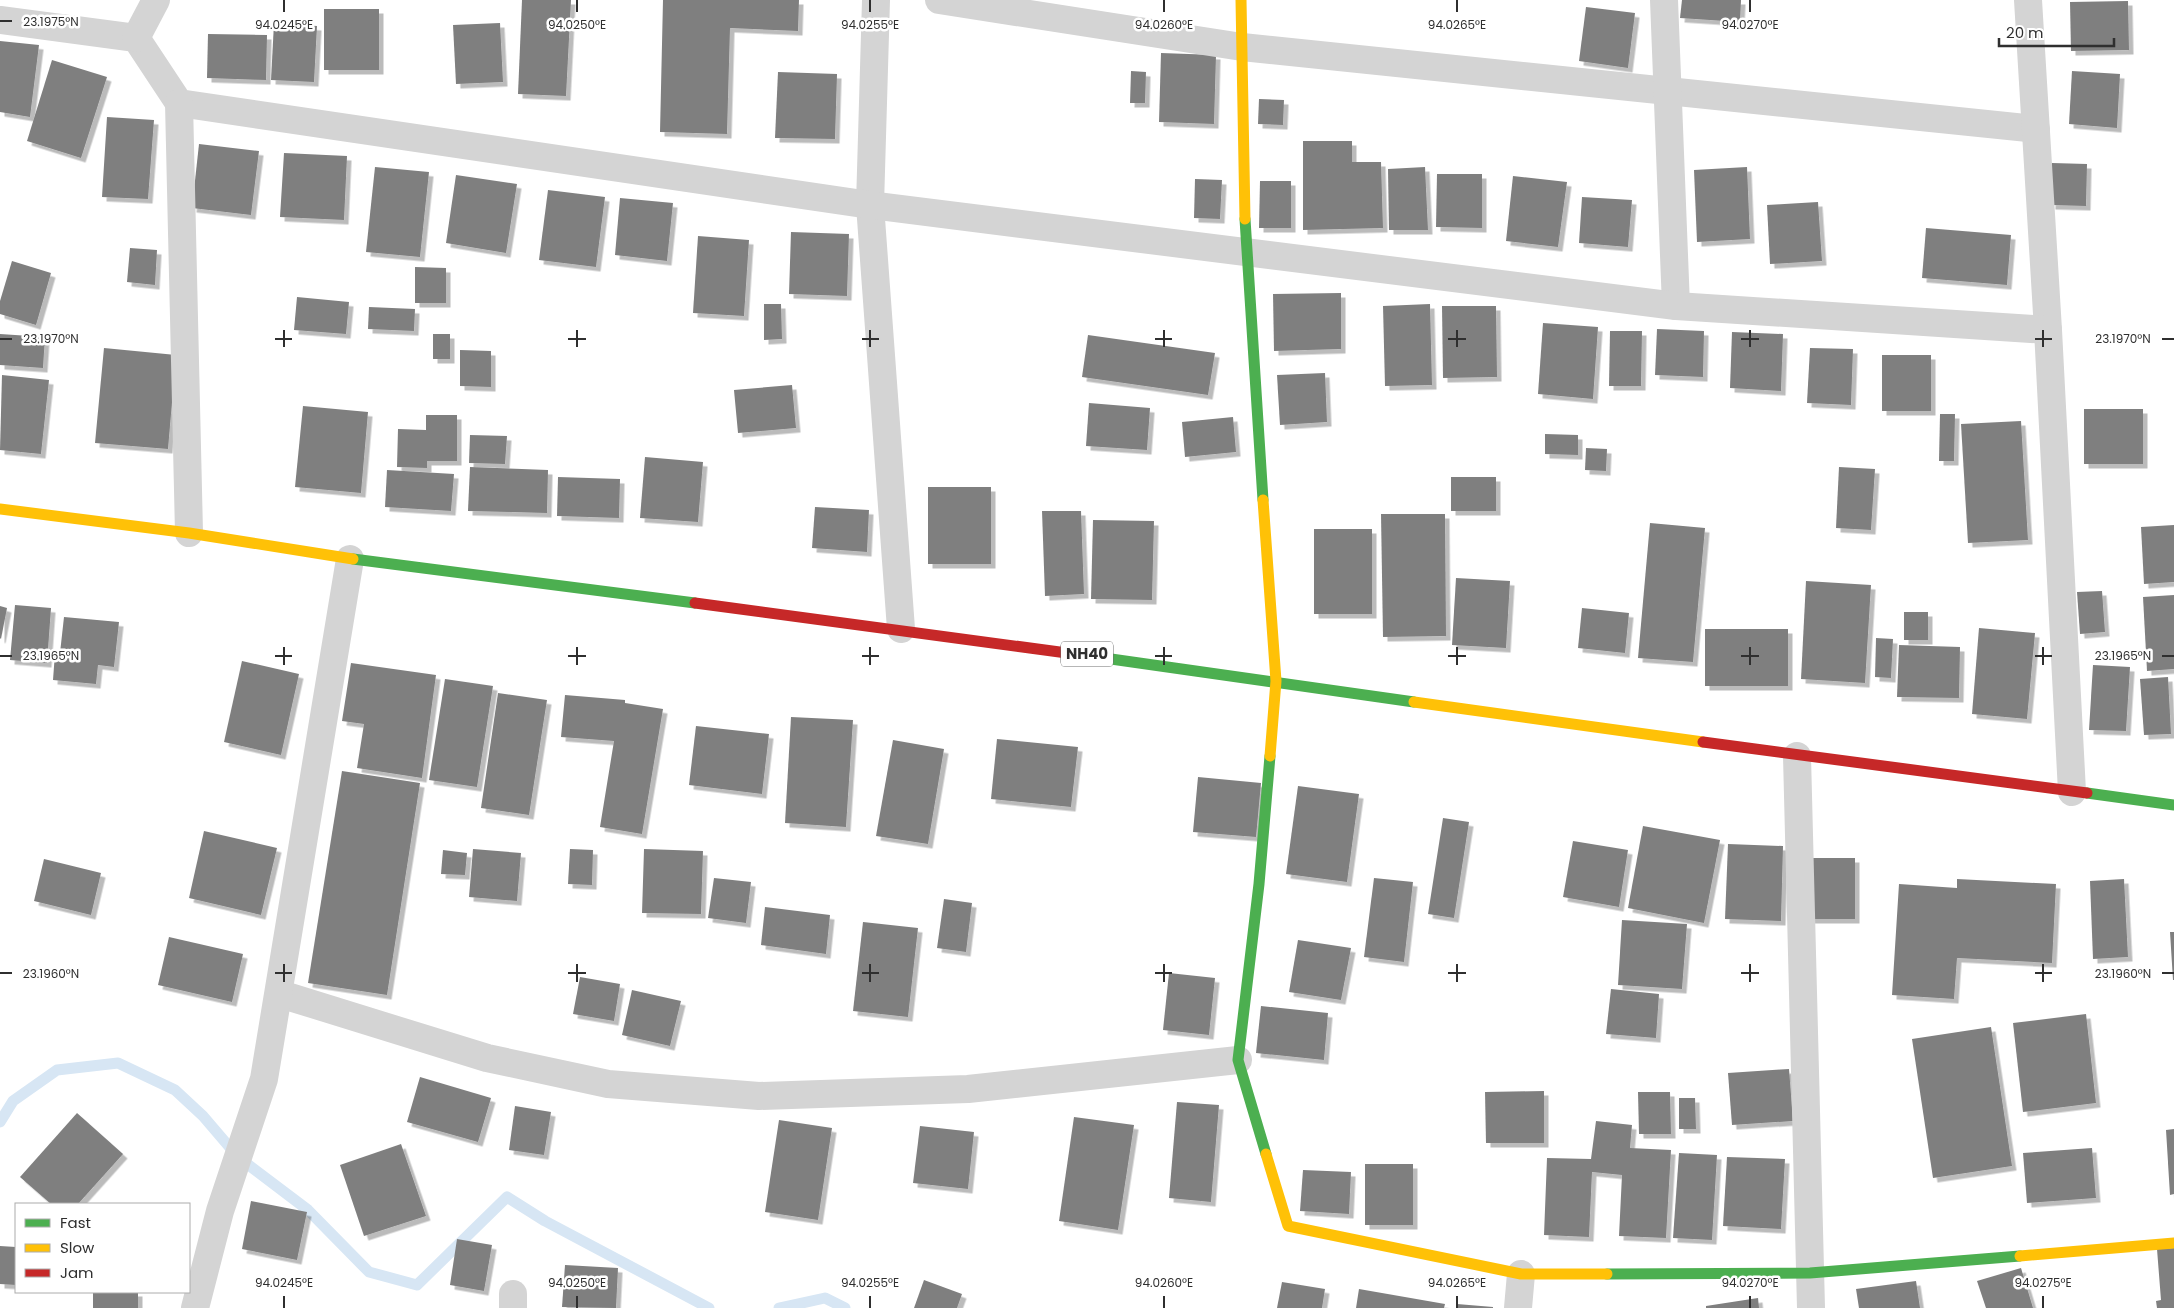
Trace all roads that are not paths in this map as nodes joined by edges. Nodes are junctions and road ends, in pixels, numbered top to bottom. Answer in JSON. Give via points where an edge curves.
{"nodes":[{"id":1,"x":156,"y":0,"type":"edge"},
{"id":2,"x":876,"y":0,"type":"edge"},
{"id":3,"x":939,"y":0,"type":"edge"},
{"id":4,"x":1241,"y":0,"type":"edge"},
{"id":5,"x":1664,"y":0,"type":"edge"},
{"id":6,"x":2028,"y":0,"type":"edge"},
{"id":7,"x":0,"y":20,"type":"edge"},
{"id":8,"x":136,"y":38,"type":"junction"},
{"id":9,"x":1242,"y":47,"type":"junction"},
{"id":10,"x":1668,"y":91,"type":"junction"},
{"id":11,"x":179,"y":103,"type":"junction"},
{"id":12,"x":2036,"y":129,"type":"junction"},
{"id":13,"x":870,"y":205,"type":"junction"},
{"id":14,"x":1246,"y":252,"type":"junction"},
{"id":15,"x":1676,"y":306,"type":"junction"},
{"id":16,"x":2048,"y":330,"type":"junction"},
{"id":17,"x":0,"y":509,"type":"edge"},
{"id":18,"x":189,"y":533,"type":"junction"},
{"id":19,"x":350,"y":559,"type":"junction"},
{"id":20,"x":901,"y":629,"type":"junction"},
{"id":21,"x":1276,"y":681,"type":"junction"},
{"id":22,"x":1797,"y":756,"type":"junction"},
{"id":23,"x":2072,"y":792,"type":"junction"},
{"id":24,"x":2174,"y":805,"type":"edge"},
{"id":25,"x":280,"y":994,"type":"junction"},
{"id":26,"x":1238,"y":1060,"type":"junction"},
{"id":27,"x":2174,"y":1243,"type":"edge"},
{"id":28,"x":1810,"y":1273,"type":"junction"},
{"id":29,"x":1521,"y":1274,"type":"junction"},
{"id":30,"x":195,"y":1308,"type":"edge"},
{"id":31,"x":1518,"y":1308,"type":"edge"},
{"id":32,"x":1811,"y":1308,"type":"edge"}],
"edges":[{"from":1,"to":8,"type":"street"},
{"from":2,"to":13,"type":"street"},
{"from":3,"to":9,"type":"street"},
{"from":4,"to":9,"type":"main road"},
{"from":5,"to":10,"type":"street"},
{"from":6,"to":12,"type":"street"},
{"from":7,"to":8,"type":"street"},
{"from":8,"to":11,"type":"street"},
{"from":9,"to":10,"type":"street"},
{"from":9,"to":14,"type":"main road"},
{"from":10,"to":12,"type":"street"},
{"from":10,"to":15,"type":"street"},
{"from":11,"to":13,"type":"street"},
{"from":11,"to":18,"type":"street"},
{"from":12,"to":16,"type":"street"},
{"from":13,"to":14,"type":"street"},
{"from":13,"to":20,"type":"street"},
{"from":14,"to":15,"type":"street"},
{"from":14,"to":21,"type":"main road"},
{"from":15,"to":16,"type":"street"},
{"from":16,"to":23,"type":"street"},
{"from":17,"to":18,"type":"main road","number":"NH40"},
{"from":18,"to":19,"type":"main road","number":"NH40"},
{"from":19,"to":20,"type":"main road","number":"NH40"},
{"from":19,"to":25,"type":"street"},
{"from":20,"to":21,"type":"main road","number":"NH40"},
{"from":21,"to":22,"type":"main road","number":"NH40"},
{"from":21,"to":26,"type":"main road","via":[[1259,884]]},
{"from":22,"to":23,"type":"main road","number":"NH40"},
{"from":22,"to":28,"type":"street"},
{"from":23,"to":24,"type":"main road","number":"NH40"},
{"from":25,"to":26,"type":"street","via":[[487,1058],[608,1084],[759,1096],[968,1089]]},
{"from":25,"to":30,"type":"street","via":[[264,1078],[220,1211]]},
{"from":26,"to":29,"type":"main road","via":[[1288,1226]]},
{"from":27,"to":28,"type":"main road"},
{"from":28,"to":29,"type":"main road"},
{"from":28,"to":32,"type":"street"},
{"from":29,"to":31,"type":"street"}]}
